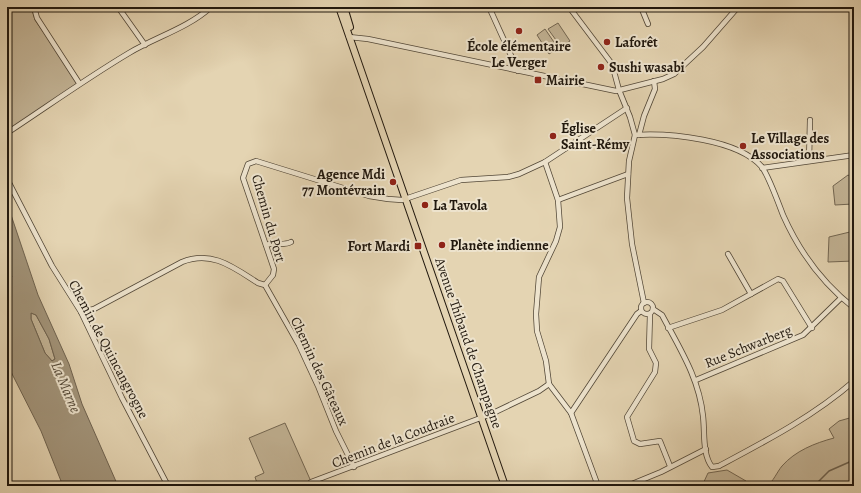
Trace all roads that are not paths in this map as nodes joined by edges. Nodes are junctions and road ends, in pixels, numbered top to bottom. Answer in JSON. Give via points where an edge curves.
{"nodes":[{"id":1,"x":34,"y":7,"type":"edge"},
{"id":2,"x":118,"y":7,"type":"edge"},
{"id":3,"x":211,"y":7,"type":"edge"},
{"id":4,"x":339,"y":7,"type":"edge"},
{"id":5,"x":344,"y":7,"type":"edge"},
{"id":6,"x":489,"y":7,"type":"edge"},
{"id":7,"x":569,"y":7,"type":"edge"},
{"id":8,"x":641,"y":7,"type":"edge"},
{"id":9,"x":738,"y":7,"type":"edge"},
{"id":10,"x":648,"y":24,"type":"dead end"},
{"id":11,"x":352,"y":37,"type":"junction"},
{"id":12,"x":144,"y":45,"type":"junction"},
{"id":13,"x":518,"y":71,"type":"junction"},
{"id":14,"x":654,"y":81,"type":"junction"},
{"id":15,"x":79,"y":83,"type":"junction"},
{"id":16,"x":619,"y":90,"type":"junction"},
{"id":17,"x":627,"y":108,"type":"junction"},
{"id":18,"x":810,"y":120,"type":"dead end"},
{"id":19,"x":7,"y":133,"type":"edge"},
{"id":20,"x":637,"y":135,"type":"junction"},
{"id":21,"x":854,"y":155,"type":"edge"},
{"id":22,"x":809,"y":161,"type":"junction"},
{"id":23,"x":545,"y":162,"type":"junction"},
{"id":24,"x":762,"y":168,"type":"junction"},
{"id":25,"x":628,"y":174,"type":"junction"},
{"id":26,"x":7,"y":179,"type":"edge"},
{"id":27,"x":407,"y":199,"type":"junction"},
{"id":28,"x":558,"y":200,"type":"junction"},
{"id":29,"x":291,"y":242,"type":"dead end"},
{"id":30,"x":266,"y":245,"type":"junction"},
{"id":31,"x":728,"y":254,"type":"dead end"},
{"id":32,"x":266,"y":285,"type":"junction"},
{"id":33,"x":752,"y":294,"type":"junction"},
{"id":34,"x":841,"y":298,"type":"junction"},
{"id":35,"x":644,"y":303,"type":"junction"},
{"id":36,"x":854,"y":308,"type":"edge"},
{"id":37,"x":653,"y":309,"type":"junction"},
{"id":38,"x":641,"y":311,"type":"junction"},
{"id":39,"x":81,"y":312,"type":"junction"},
{"id":40,"x":650,"y":314,"type":"junction"},
{"id":41,"x":668,"y":328,"type":"junction"},
{"id":42,"x":812,"y":328,"type":"junction"},
{"id":43,"x":696,"y":380,"type":"junction"},
{"id":44,"x":854,"y":381,"type":"edge"},
{"id":45,"x":549,"y":384,"type":"junction"},
{"id":46,"x":570,"y":413,"type":"junction"},
{"id":47,"x":482,"y":417,"type":"junction"},
{"id":48,"x":706,"y":449,"type":"junction"},
{"id":49,"x":670,"y":466,"type":"junction"},
{"id":50,"x":354,"y":467,"type":"junction"},
{"id":51,"x":311,"y":482,"type":"dead end"},
{"id":52,"x":168,"y":486,"type":"edge"},
{"id":53,"x":505,"y":486,"type":"edge"},
{"id":54,"x":598,"y":486,"type":"edge"},
{"id":55,"x":627,"y":486,"type":"edge"}],
"edges":[{"from":1,"to":15,"type":"street","via":[[37,18]]},
{"from":2,"to":12,"type":"street"},
{"from":3,"to":12,"type":"street","via":[[185,26]]},
{"from":4,"to":11,"type":"main road","name":"Avenue Thibaud de Champagne"},
{"from":5,"to":11,"type":"main road","name":"Avenue Thibaud de Champagne"},
{"from":6,"to":13,"type":"street"},
{"from":7,"to":16,"type":"street","via":[[608,57]]},
{"from":8,"to":10,"type":"street"},
{"from":9,"to":14,"type":"street","via":[[703,47],[674,74]]},
{"from":11,"to":13,"type":"street"},
{"from":11,"to":27,"type":"main road","name":"Avenue Thibaud de Champagne"},
{"from":12,"to":15,"type":"street"},
{"from":13,"to":16,"type":"street"},
{"from":14,"to":16,"type":"street"},
{"from":14,"to":20,"type":"street","via":[[655,89]]},
{"from":15,"to":19,"type":"street"},
{"from":16,"to":17,"type":"street"},
{"from":17,"to":20,"type":"street"},
{"from":17,"to":23,"type":"street"},
{"from":18,"to":22,"type":"street"},
{"from":20,"to":24,"type":"street","via":[[707,140],[736,149]]},
{"from":20,"to":25,"type":"street"},
{"from":21,"to":22,"type":"street"},
{"from":22,"to":24,"type":"street"},
{"from":23,"to":27,"type":"street","via":[[508,177],[461,180]]},
{"from":23,"to":28,"type":"street"},
{"from":24,"to":34,"type":"street","via":[[795,242],[824,282]]},
{"from":25,"to":28,"type":"street"},
{"from":25,"to":35,"type":"street","via":[[627,198],[632,244]]},
{"from":26,"to":39,"type":"street","name":"Chemin de Quincangrogne","via":[[52,266]]},
{"from":27,"to":30,"type":"street","name":"Chemin du Port","via":[[369,196],[256,162],[248,164],[243,178]]},
{"from":27,"to":47,"type":"main road","name":"Avenue Thibaud de Champagne"},
{"from":28,"to":45,"type":"street","via":[[560,227],[539,277],[536,314],[537,331],[546,361]]},
{"from":29,"to":30,"type":"street"},
{"from":30,"to":32,"type":"street","name":"Chemin du Port","via":[[274,269]]},
{"from":31,"to":33,"type":"street"},
{"from":32,"to":39,"type":"street","via":[[216,260],[194,257],[94,309]]},
{"from":32,"to":50,"type":"street","name":"Chemin des Gâteaux","via":[[299,345]]},
{"from":33,"to":41,"type":"street","via":[[722,310]]},
{"from":33,"to":42,"type":"street","via":[[781,279]]},
{"from":34,"to":36,"type":"street"},
{"from":34,"to":42,"type":"street","name":"Rue Schwarberg"},
{"from":35,"to":37,"type":"street","via":[[650,304]]},
{"from":35,"to":38,"type":"street","via":[[641,305]]},
{"from":37,"to":40,"type":"street"},
{"from":37,"to":41,"type":"street","via":[[662,315]]},
{"from":38,"to":40,"type":"street"},
{"from":38,"to":46,"type":"street"},
{"from":39,"to":52,"type":"street","name":"Chemin de Quincangrogne"},
{"from":40,"to":49,"type":"street","via":[[648,349],[656,367],[655,372],[627,417],[634,441],[640,444],[660,441]]},
{"from":41,"to":43,"type":"street"},
{"from":42,"to":43,"type":"street","name":"Rue Schwarberg","via":[[782,345]]},
{"from":43,"to":48,"type":"street"},
{"from":44,"to":48,"type":"street","via":[[795,424],[719,466],[712,467]]},
{"from":45,"to":46,"type":"street"},
{"from":45,"to":47,"type":"street","name":"Chemin de la Coudraie"},
{"from":46,"to":54,"type":"street"},
{"from":47,"to":50,"type":"street","name":"Chemin de la Coudraie"},
{"from":47,"to":53,"type":"main road","name":"Avenue Thibaud de Champagne"},
{"from":48,"to":49,"type":"street"},
{"from":49,"to":55,"type":"street"},
{"from":50,"to":51,"type":"street","name":"Chemin de la Coudraie"}]}
